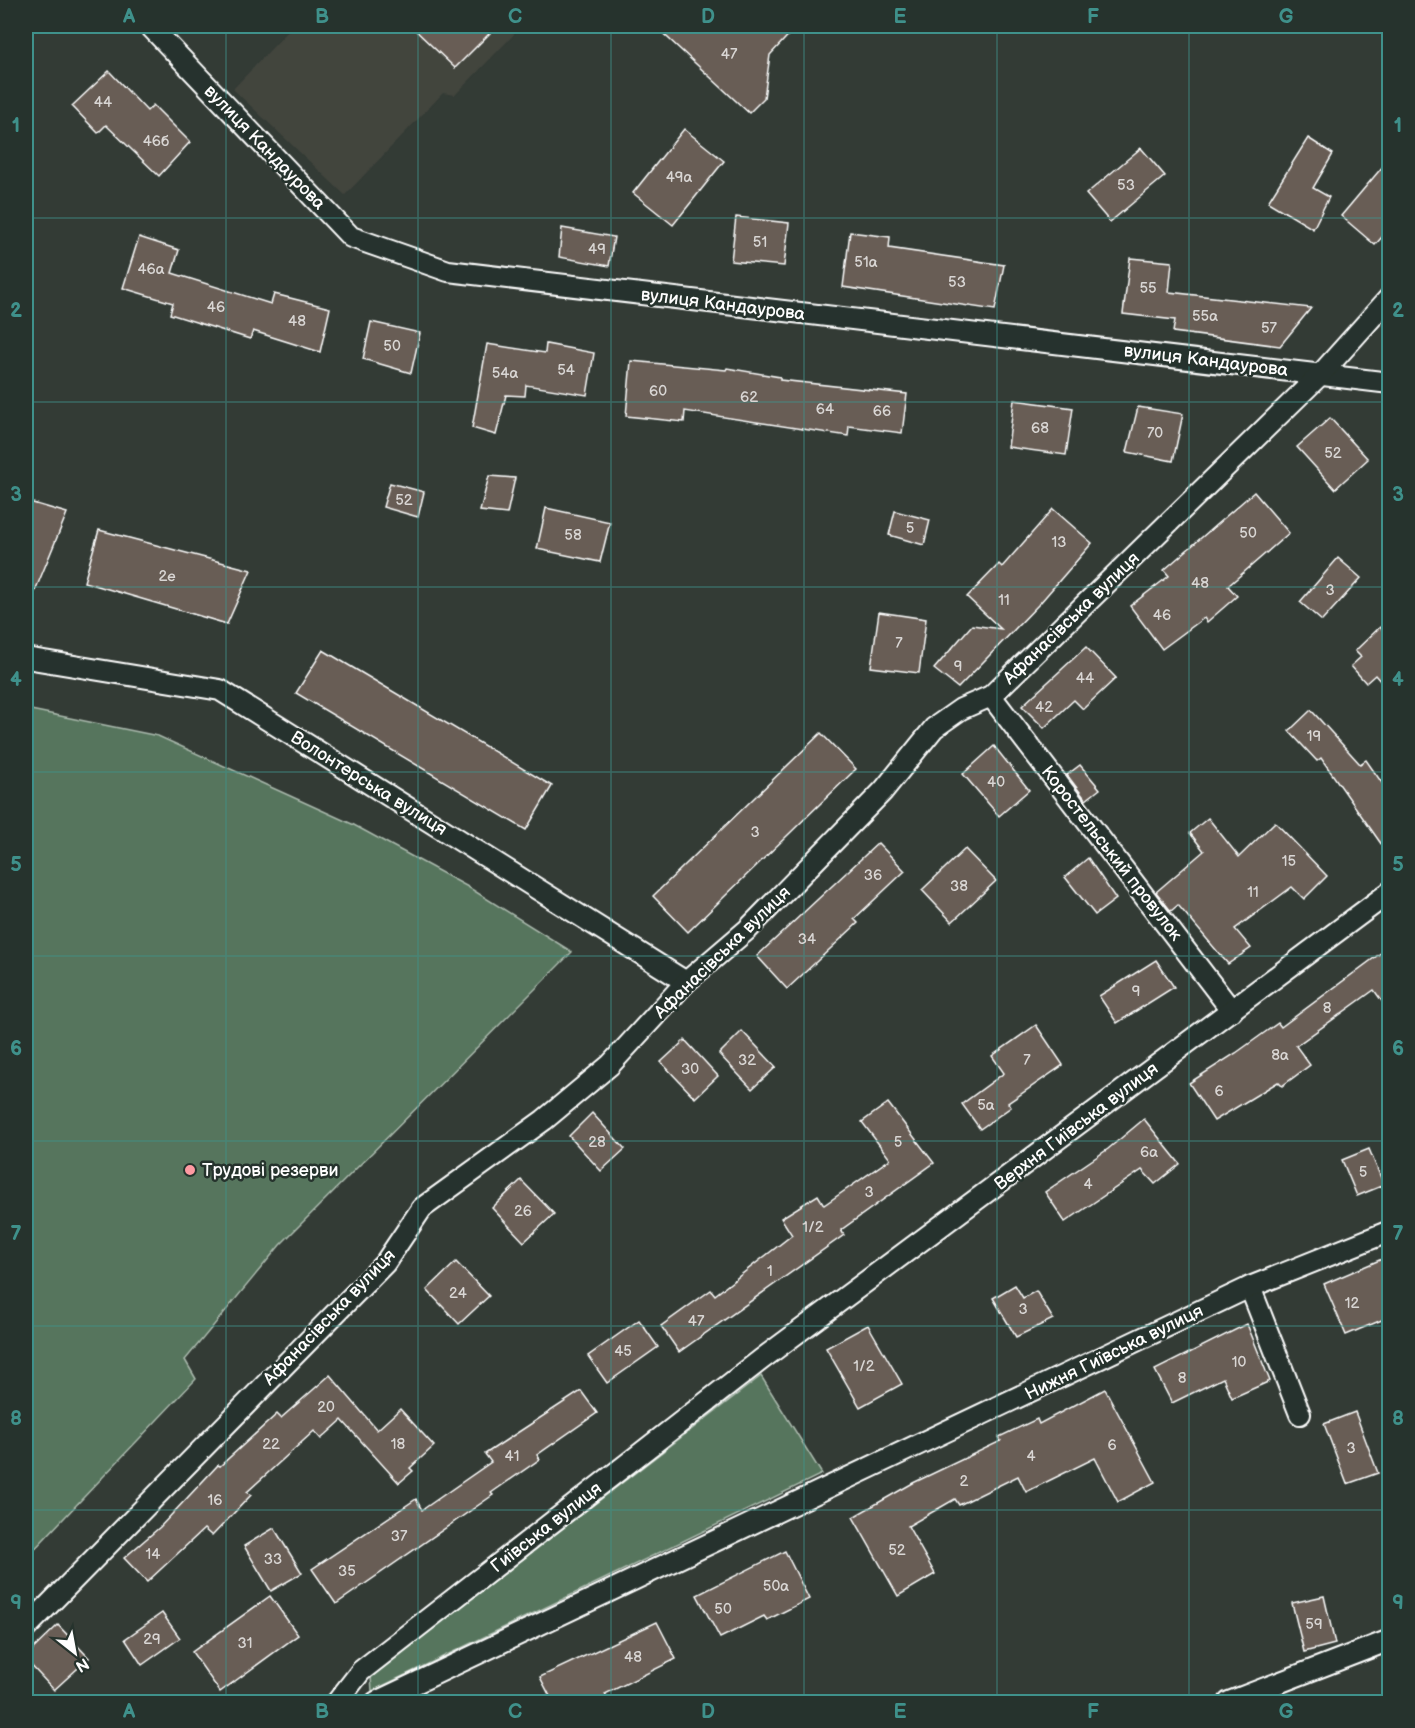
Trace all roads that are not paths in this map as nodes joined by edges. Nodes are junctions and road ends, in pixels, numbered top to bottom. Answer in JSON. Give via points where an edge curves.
{"nodes":[{"id":1,"x":150,"y":26,"type":"edge"},
{"id":2,"x":1389,"y":297,"type":"edge"},
{"id":3,"x":1322,"y":374,"type":"junction"},
{"id":4,"x":1389,"y":383,"type":"edge"},
{"id":5,"x":26,"y":658,"type":"edge"},
{"id":6,"x":991,"y":696,"type":"junction"},
{"id":7,"x":1389,"y":892,"type":"edge"},
{"id":8,"x":686,"y":982,"type":"junction"},
{"id":9,"x":1232,"y":1011,"type":"junction"},
{"id":10,"x":1389,"y":1231,"type":"edge"},
{"id":11,"x":1250,"y":1287,"type":"junction"},
{"id":12,"x":762,"y":1359,"type":"joint"},
{"id":13,"x":1300,"y":1414,"type":"dead end"},
{"id":14,"x":26,"y":1628,"type":"edge"},
{"id":15,"x":1389,"y":1640,"type":"edge"},
{"id":16,"x":408,"y":1696,"type":"edge"},
{"id":17,"x":337,"y":1702,"type":"edge"},
{"id":18,"x":376,"y":1702,"type":"edge"},
{"id":19,"x":1229,"y":1702,"type":"edge"}],
"edges":[{"from":1,"to":3,"type":"street","name":"вулиця Кандаурова","via":[[351,237],[448,271]]},
{"from":2,"to":3,"type":"street","name":"Афанасівська вулиця"},
{"from":3,"to":4,"type":"street","name":"вулиця Кандаурова"},
{"from":3,"to":6,"type":"street","name":"Афанасівська вулиця"},
{"from":5,"to":8,"type":"street","name":"Волонтерська вулиця","via":[[220,690]]},
{"from":6,"to":8,"type":"street","name":"Афанасівська вулиця","via":[[934,728],[883,791],[748,929]]},
{"from":6,"to":9,"type":"street","name":"Коростельський провулок"},
{"from":7,"to":9,"type":"street","name":"Верхня Гиївська вулиця"},
{"from":8,"to":14,"type":"street","name":"Афанасівська вулиця","via":[[610,1065],[544,1120],[422,1208],[385,1263]]},
{"from":9,"to":12,"type":"street","name":"Верхня Гиївська вулиця"},
{"from":10,"to":11,"type":"street","name":"Нижня Гиївська вулиця"},
{"from":11,"to":13,"type":"street"},
{"from":11,"to":16,"type":"street","name":"Нижня Гиївська вулиця"},
{"from":12,"to":17,"type":"street","name":"Гиївська вулиця","via":[[361,1671]]},
{"from":15,"to":19,"type":"street"},
{"from":16,"to":18,"type":"street"}]}
